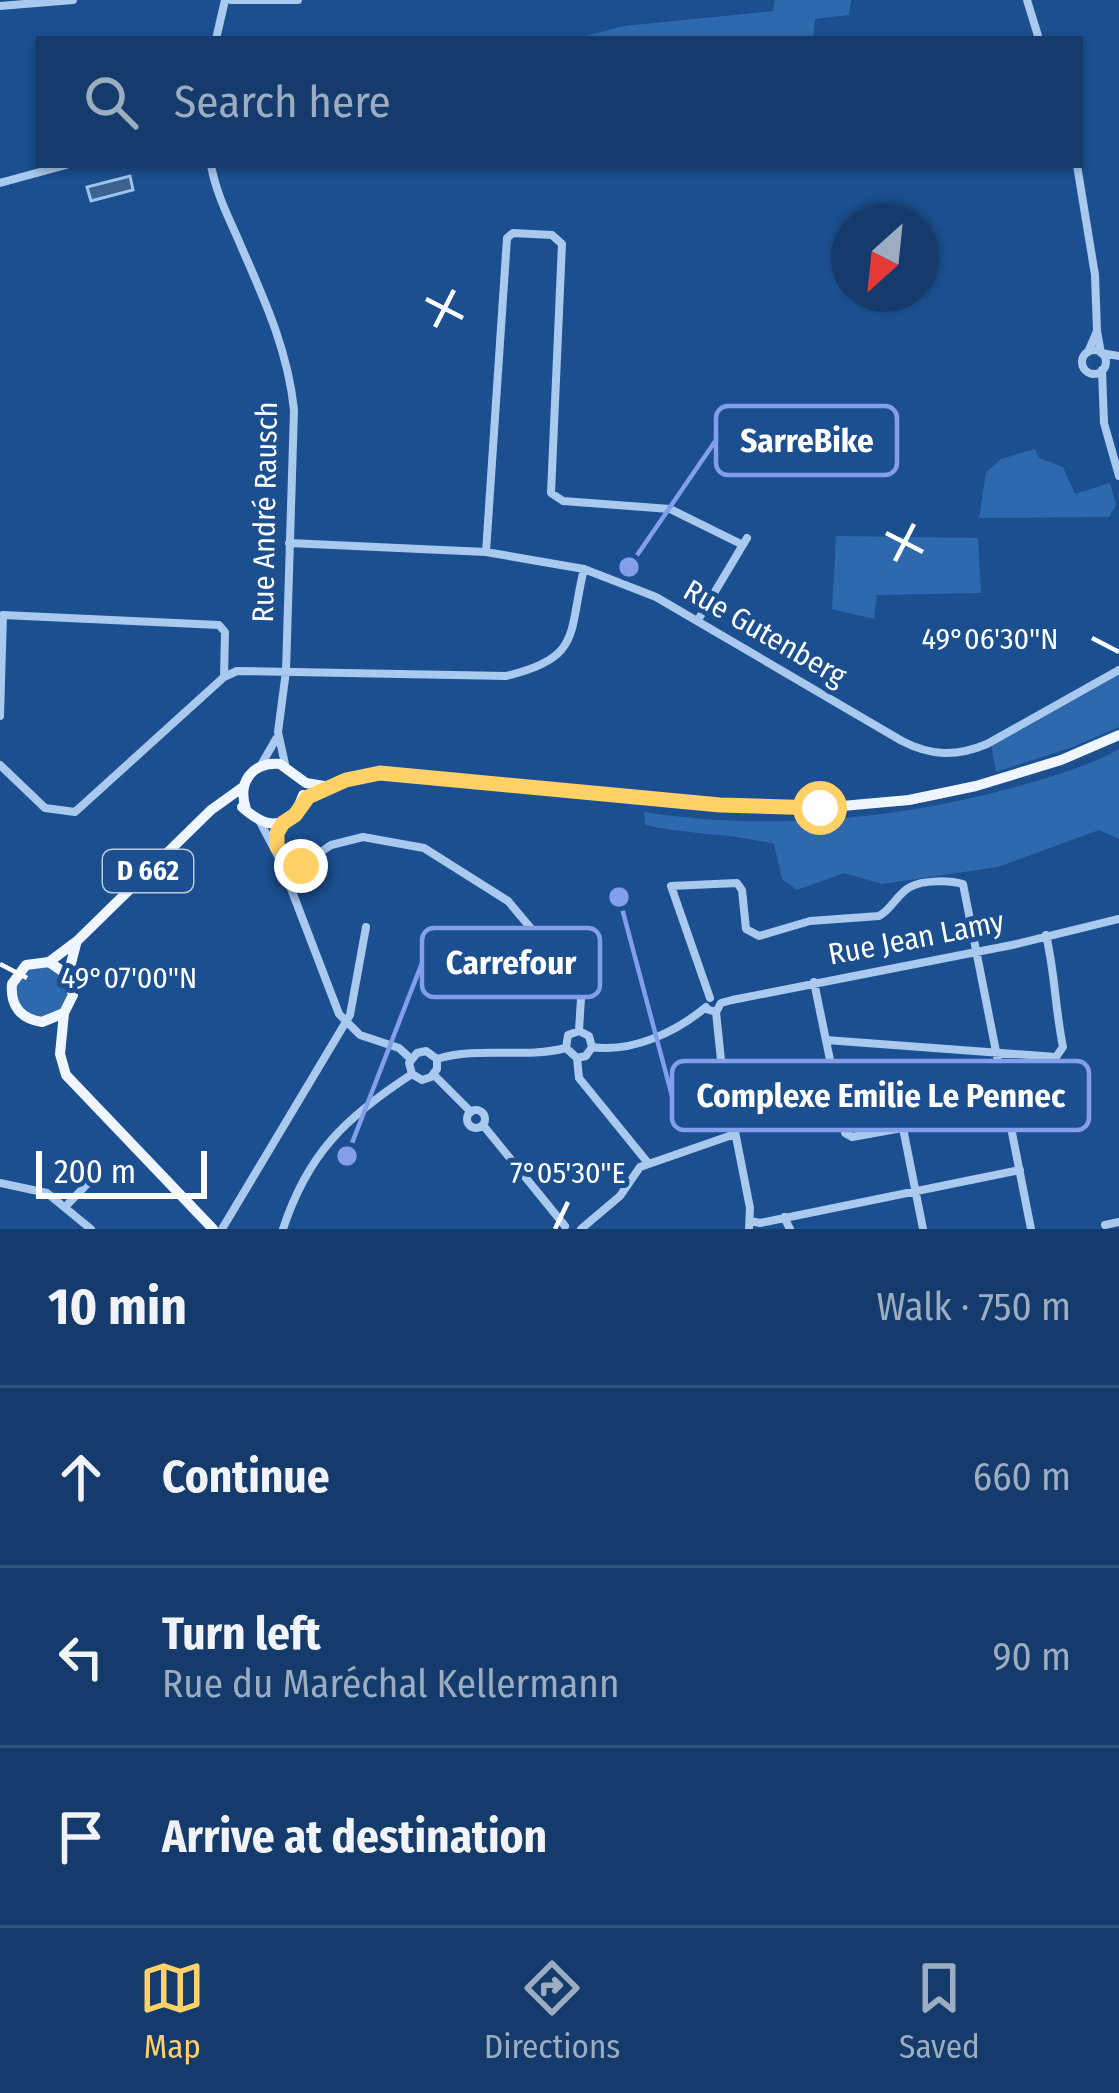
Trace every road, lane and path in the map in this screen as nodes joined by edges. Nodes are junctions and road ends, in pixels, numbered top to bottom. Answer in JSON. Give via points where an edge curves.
{"nodes":[{"id":1,"x":73,"y":0,"type":"edge"},
{"id":2,"x":228,"y":0,"type":"edge"},
{"id":3,"x":298,"y":0,"type":"edge"},
{"id":4,"x":1027,"y":0,"type":"edge"},
{"id":5,"x":0,"y":6,"type":"edge"},
{"id":6,"x":217,"y":36,"type":"edge"},
{"id":7,"x":1038,"y":36,"type":"edge"},
{"id":8,"x":55,"y":168,"type":"edge"},
{"id":9,"x":212,"y":168,"type":"edge"},
{"id":10,"x":1077,"y":168,"type":"edge"},
{"id":11,"x":0,"y":183,"type":"edge"},
{"id":12,"x":1097,"y":331,"type":"junction"},
{"id":13,"x":1088,"y":352,"type":"junction"},
{"id":14,"x":1102,"y":353,"type":"junction"},
{"id":15,"x":1119,"y":357,"type":"edge"},
{"id":16,"x":1104,"y":368,"type":"junction"},
{"id":17,"x":1089,"y":373,"type":"junction"},
{"id":18,"x":1100,"y":392,"type":"junction"},
{"id":19,"x":1119,"y":476,"type":"edge"},
{"id":20,"x":290,"y":543,"type":"junction"},
{"id":21,"x":486,"y":552,"type":"junction"},
{"id":22,"x":584,"y":569,"type":"junction"},
{"id":23,"x":1,"y":615,"type":"edge"},
{"id":24,"x":698,"y":620,"type":"junction"},
{"id":25,"x":1119,"y":670,"type":"edge"},
{"id":26,"x":286,"y":671,"type":"junction"},
{"id":27,"x":224,"y":677,"type":"junction"},
{"id":28,"x":0,"y":716,"type":"edge"},
{"id":29,"x":278,"y":732,"type":"junction"},
{"id":30,"x":1119,"y":735,"type":"edge"},
{"id":31,"x":0,"y":765,"type":"edge"},
{"id":32,"x":261,"y":765,"type":"junction"},
{"id":33,"x":286,"y":766,"type":"junction"},
{"id":34,"x":300,"y":780,"type":"junction"},
{"id":35,"x":331,"y":785,"type":"junction"},
{"id":36,"x":243,"y":787,"type":"junction"},
{"id":37,"x":302,"y":802,"type":"junction"},
{"id":38,"x":221,"y":803,"type":"junction"},
{"id":39,"x":246,"y":808,"type":"junction"},
{"id":40,"x":260,"y":822,"type":"junction"},
{"id":41,"x":283,"y":823,"type":"junction"},
{"id":42,"x":312,"y":858,"type":"junction"},
{"id":43,"x":280,"y":860,"type":"junction"},
{"id":44,"x":1119,"y":919,"type":"edge"},
{"id":45,"x":366,"y":927,"type":"dead end"},
{"id":46,"x":1046,"y":934,"type":"junction"},
{"id":47,"x":77,"y":941,"type":"junction"},
{"id":48,"x":976,"y":951,"type":"junction"},
{"id":49,"x":49,"y":962,"type":"junction"},
{"id":50,"x":17,"y":973,"type":"junction"},
{"id":51,"x":68,"y":975,"type":"junction"},
{"id":52,"x":0,"y":981,"type":"edge"},
{"id":53,"x":814,"y":982,"type":"junction"},
{"id":54,"x":12,"y":996,"type":"junction"},
{"id":55,"x":715,"y":1008,"type":"junction"},
{"id":56,"x":64,"y":1013,"type":"junction"},
{"id":57,"x":42,"y":1022,"type":"junction"},
{"id":58,"x":345,"y":1022,"type":"junction"},
{"id":59,"x":579,"y":1030,"type":"junction"},
{"id":60,"x":826,"y":1040,"type":"junction"},
{"id":61,"x":60,"y":1044,"type":"junction"},
{"id":62,"x":592,"y":1047,"type":"junction"},
{"id":63,"x":566,"y":1048,"type":"junction"},
{"id":64,"x":997,"y":1053,"type":"junction"},
{"id":65,"x":578,"y":1058,"type":"junction"},
{"id":66,"x":411,"y":1059,"type":"junction"},
{"id":67,"x":437,"y":1059,"type":"junction"},
{"id":68,"x":412,"y":1074,"type":"junction"},
{"id":69,"x":434,"y":1075,"type":"junction"},
{"id":70,"x":1007,"y":1109,"type":"junction"},
{"id":71,"x":903,"y":1128,"type":"junction"},
{"id":72,"x":735,"y":1134,"type":"junction"},
{"id":73,"x":648,"y":1163,"type":"junction"},
{"id":74,"x":1020,"y":1170,"type":"junction"},
{"id":75,"x":93,"y":1178,"type":"dead end"},
{"id":76,"x":0,"y":1183,"type":"edge"},
{"id":77,"x":915,"y":1190,"type":"junction"},
{"id":78,"x":66,"y":1206,"type":"junction"},
{"id":79,"x":784,"y":1217,"type":"junction"},
{"id":80,"x":1119,"y":1222,"type":"edge"},
{"id":81,"x":750,"y":1225,"type":"edge"},
{"id":82,"x":1105,"y":1225,"type":"dead end"},
{"id":83,"x":284,"y":1228,"type":"edge"},
{"id":84,"x":564,"y":1228,"type":"edge"},
{"id":85,"x":91,"y":1229,"type":"edge"},
{"id":86,"x":217,"y":1229,"type":"edge"},
{"id":87,"x":580,"y":1229,"type":"edge"},
{"id":88,"x":790,"y":1229,"type":"edge"},
{"id":89,"x":923,"y":1229,"type":"edge"},
{"id":90,"x":1031,"y":1229,"type":"edge"}],
"edges":[{"from":1,"to":5,"type":"street"},
{"from":2,"to":3,"type":"street"},
{"from":2,"to":6,"type":"street"},
{"from":4,"to":7,"type":"street"},
{"from":8,"to":11,"type":"street"},
{"from":9,"to":20,"type":"street","name":"Rue André Rausch","via":[[290,370]]},
{"from":10,"to":12,"type":"street"},
{"from":12,"to":13,"type":"street"},
{"from":12,"to":14,"type":"street"},
{"from":13,"to":14,"type":"street"},
{"from":13,"to":17,"type":"street","via":[[1082,361]]},
{"from":14,"to":15,"type":"street"},
{"from":14,"to":16,"type":"street"},
{"from":15,"to":16,"type":"street"},
{"from":16,"to":17,"type":"street"},
{"from":16,"to":18,"type":"street"},
{"from":17,"to":18,"type":"street"},
{"from":18,"to":19,"type":"street"},
{"from":20,"to":21,"type":"street","name":"Rue Gutenberg"},
{"from":20,"to":26,"type":"street","name":"Rue André Rausch"},
{"from":21,"to":22,"type":"street","name":"Rue Gutenberg"},
{"from":21,"to":24,"type":"street","via":[[507,238],[552,235],[562,253],[550,493],[563,501],[670,509],[745,541]]},
{"from":22,"to":24,"type":"street","name":"Rue Gutenberg"},
{"from":22,"to":26,"type":"street","via":[[574,631],[560,654],[531,670]]},
{"from":23,"to":27,"type":"street","via":[[219,625]]},
{"from":23,"to":28,"type":"street"},
{"from":24,"to":25,"type":"street","name":"Rue Gutenberg","via":[[902,741],[944,754],[987,745]]},
{"from":26,"to":27,"type":"street"},
{"from":26,"to":29,"type":"street","name":"Rue André Rausch"},
{"from":27,"to":31,"type":"street","via":[[75,812],[45,808]]},
{"from":29,"to":32,"type":"street","name":"Rue André Rausch"},
{"from":29,"to":33,"type":"street","name":"Rue André Rausch"},
{"from":30,"to":35,"type":"main road","via":[[976,786],[837,807],[739,807],[394,773]]},
{"from":32,"to":33,"type":"main road"},
{"from":32,"to":36,"type":"main road"},
{"from":33,"to":34,"type":"main road"},
{"from":34,"to":35,"type":"main road"},
{"from":34,"to":37,"type":"main road"},
{"from":35,"to":37,"type":"main road"},
{"from":36,"to":38,"type":"main road","number":"D 662"},
{"from":36,"to":39,"type":"main road"},
{"from":37,"to":41,"type":"main road"},
{"from":38,"to":39,"type":"main road"},
{"from":38,"to":47,"type":"main road","number":"D 662"},
{"from":39,"to":40,"type":"main road"},
{"from":40,"to":41,"type":"main road"},
{"from":40,"to":43,"type":"street"},
{"from":41,"to":42,"type":"street","via":[[280,852]]},
{"from":42,"to":43,"type":"street","via":[[301,866]]},
{"from":42,"to":59,"type":"street","via":[[363,837],[414,845],[508,901],[578,984]]},
{"from":43,"to":58,"type":"street"},
{"from":44,"to":46,"type":"street","name":"Rue Jean Lamy"},
{"from":45,"to":58,"type":"street"},
{"from":46,"to":48,"type":"street","name":"Rue Jean Lamy"},
{"from":46,"to":64,"type":"street","via":[[1062,1053]]},
{"from":47,"to":49,"type":"main road","number":"D 662"},
{"from":47,"to":51,"type":"main road"},
{"from":48,"to":53,"type":"street","name":"Rue Jean Lamy"},
{"from":48,"to":55,"type":"street","via":[[956,880],[907,888],[879,916],[810,921],[759,936],[746,929],[737,884],[671,886]]},
{"from":48,"to":64,"type":"street"},
{"from":49,"to":50,"type":"main road"},
{"from":49,"to":51,"type":"main road"},
{"from":50,"to":52,"type":"main road"},
{"from":50,"to":54,"type":"main road"},
{"from":51,"to":56,"type":"main road","via":[[73,995]]},
{"from":52,"to":54,"type":"main road"},
{"from":53,"to":55,"type":"street","name":"Rue Jean Lamy"},
{"from":53,"to":60,"type":"street"},
{"from":54,"to":57,"type":"main road","via":[[24,1017]]},
{"from":55,"to":62,"type":"street","name":"Rue Jean Lamy","via":[[621,1050]]},
{"from":55,"to":72,"type":"street"},
{"from":56,"to":57,"type":"main road"},
{"from":56,"to":61,"type":"main road"},
{"from":57,"to":61,"type":"main road"},
{"from":58,"to":66,"type":"street"},
{"from":58,"to":86,"type":"street"},
{"from":59,"to":62,"type":"street"},
{"from":59,"to":63,"type":"street"},
{"from":60,"to":64,"type":"street"},
{"from":60,"to":71,"type":"street","via":[[841,1124],[852,1137]]},
{"from":61,"to":86,"type":"main road","via":[[66,1075]]},
{"from":62,"to":65,"type":"street"},
{"from":63,"to":65,"type":"street"},
{"from":63,"to":67,"type":"street"},
{"from":64,"to":70,"type":"street"},
{"from":65,"to":73,"type":"street","via":[[579,1078]]},
{"from":66,"to":67,"type":"street","via":[[426,1051]]},
{"from":66,"to":68,"type":"street"},
{"from":67,"to":69,"type":"street"},
{"from":68,"to":69,"type":"street"},
{"from":68,"to":83,"type":"street","via":[[336,1132],[304,1178]]},
{"from":69,"to":84,"type":"street","via":[[471,1112],[483,1113],[483,1125]]},
{"from":70,"to":71,"type":"street"},
{"from":70,"to":74,"type":"street"},
{"from":71,"to":77,"type":"street"},
{"from":72,"to":73,"type":"street"},
{"from":72,"to":81,"type":"street"},
{"from":73,"to":87,"type":"street"},
{"from":74,"to":77,"type":"street"},
{"from":74,"to":90,"type":"street"},
{"from":75,"to":78,"type":"street"},
{"from":76,"to":78,"type":"street","via":[[47,1193]]},
{"from":77,"to":79,"type":"street"},
{"from":77,"to":89,"type":"street"},
{"from":78,"to":85,"type":"street"},
{"from":79,"to":81,"type":"street"},
{"from":79,"to":88,"type":"street"},
{"from":80,"to":82,"type":"street"},
{"from":84,"to":87,"type":"street"}]}
